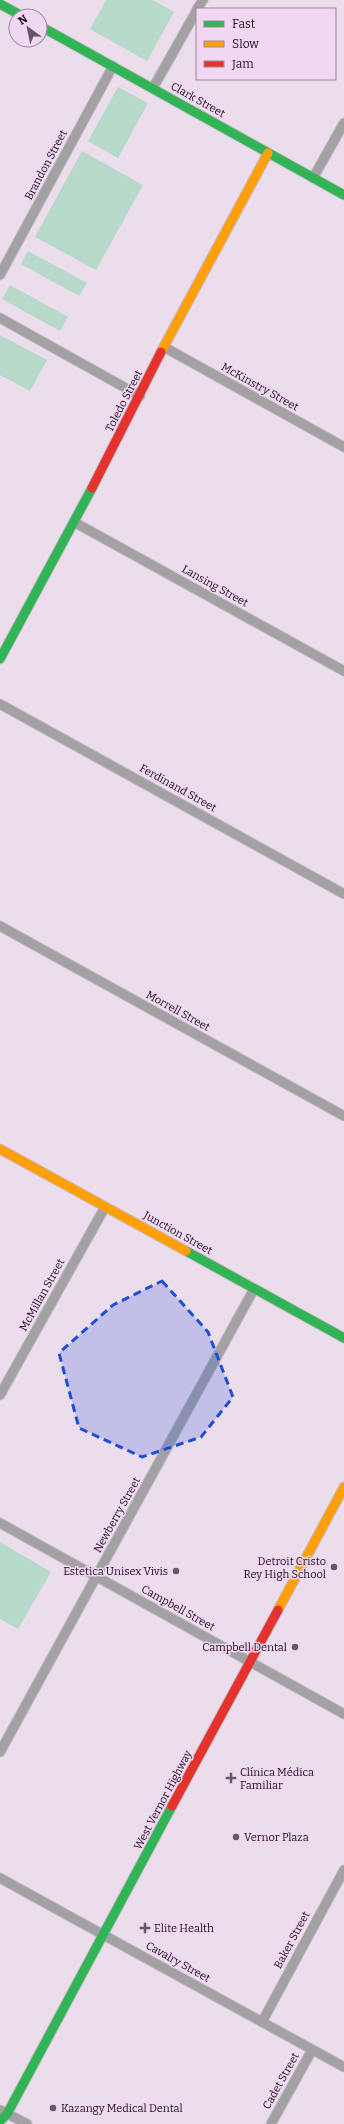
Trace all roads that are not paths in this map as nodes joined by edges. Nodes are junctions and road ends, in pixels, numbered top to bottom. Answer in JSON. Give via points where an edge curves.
{"nodes":[{"id":1,"x":196,"y":11,"type":"edge"},
{"id":2,"x":48,"y":30,"type":"edge"},
{"id":3,"x":113,"y":66,"type":"junction"},
{"id":4,"x":152,"y":88,"type":"junction"},
{"id":5,"x":344,"y":123,"type":"edge"},
{"id":6,"x":268,"y":153,"type":"junction"},
{"id":7,"x":313,"y":178,"type":"junction"},
{"id":8,"x":344,"y":195,"type":"edge"},
{"id":9,"x":0,"y":275,"type":"edge"},
{"id":10,"x":0,"y":318,"type":"edge"},
{"id":11,"x":164,"y":347,"type":"junction"},
{"id":12,"x":140,"y":396,"type":"junction"},
{"id":13,"x":344,"y":447,"type":"edge"},
{"id":14,"x":74,"y":522,"type":"junction"},
{"id":15,"x":0,"y":659,"type":"edge"},
{"id":16,"x":344,"y":672,"type":"edge"},
{"id":17,"x":0,"y":704,"type":"edge"},
{"id":18,"x":344,"y":894,"type":"edge"},
{"id":19,"x":0,"y":926,"type":"edge"},
{"id":20,"x":344,"y":1116,"type":"edge"},
{"id":21,"x":0,"y":1149,"type":"edge"},
{"id":22,"x":105,"y":1207,"type":"junction"},
{"id":23,"x":254,"y":1289,"type":"junction"},
{"id":24,"x":344,"y":1338,"type":"edge"},
{"id":25,"x":0,"y":1395,"type":"edge"},
{"id":26,"x":344,"y":1487,"type":"edge"},
{"id":27,"x":0,"y":1523,"type":"edge"},
{"id":28,"x":96,"y":1576,"type":"junction"},
{"id":29,"x":250,"y":1662,"type":"junction"},
{"id":30,"x":344,"y":1714,"type":"edge"},
{"id":31,"x":0,"y":1752,"type":"edge"},
{"id":32,"x":344,"y":1870,"type":"edge"},
{"id":33,"x":0,"y":1878,"type":"edge"},
{"id":34,"x":104,"y":1936,"type":"junction"},
{"id":35,"x":262,"y":2022,"type":"junction"},
{"id":36,"x":312,"y":2050,"type":"junction"},
{"id":37,"x":344,"y":2067,"type":"edge"},
{"id":38,"x":4,"y":2112,"type":"edge"},
{"id":39,"x":0,"y":2121,"type":"edge"},
{"id":40,"x":27,"y":2124,"type":"edge"},
{"id":41,"x":271,"y":2124,"type":"edge"}],
"edges":[{"from":1,"to":4,"type":"street"},
{"from":2,"to":3,"type":"street","name":"Clark Street"},
{"from":3,"to":4,"type":"street","name":"Clark Street"},
{"from":3,"to":9,"type":"street","name":"Brandon Street"},
{"from":4,"to":6,"type":"street","name":"Clark Street"},
{"from":5,"to":7,"type":"street"},
{"from":6,"to":7,"type":"street","name":"Clark Street"},
{"from":6,"to":11,"type":"street","name":"Toledo Street"},
{"from":7,"to":8,"type":"street","name":"Clark Street"},
{"from":10,"to":12,"type":"street"},
{"from":11,"to":12,"type":"street","name":"Toledo Street"},
{"from":11,"to":13,"type":"street","name":"McKinstry Street"},
{"from":12,"to":14,"type":"street","name":"Toledo Street"},
{"from":14,"to":15,"type":"street","name":"Toledo Street"},
{"from":14,"to":16,"type":"street","name":"Lansing Street"},
{"from":17,"to":18,"type":"street","name":"Ferdinand Street"},
{"from":19,"to":20,"type":"street","name":"Morrell Street"},
{"from":21,"to":22,"type":"street","name":"Junction Street"},
{"from":22,"to":23,"type":"street","name":"Junction Street"},
{"from":22,"to":25,"type":"street","name":"McMillan Street"},
{"from":23,"to":24,"type":"street","name":"Junction Street"},
{"from":23,"to":28,"type":"street","name":"Newberry Street"},
{"from":26,"to":29,"type":"street","name":"West Vernor Highway"},
{"from":27,"to":28,"type":"street","name":"Campbell Street"},
{"from":28,"to":29,"type":"street","name":"Campbell Street"},
{"from":28,"to":31,"type":"street","name":"Newberry Street"},
{"from":29,"to":30,"type":"street","name":"Campbell Street"},
{"from":29,"to":34,"type":"street","name":"West Vernor Highway"},
{"from":32,"to":35,"type":"street","name":"Baker Street"},
{"from":33,"to":34,"type":"street","name":"Cavalry Street"},
{"from":34,"to":35,"type":"street","name":"Cavalry Street"},
{"from":34,"to":38,"type":"street","name":"West Vernor Highway"},
{"from":35,"to":36,"type":"street","name":"Cavalry Street"},
{"from":36,"to":37,"type":"street","name":"Cavalry Street"},
{"from":36,"to":41,"type":"street","name":"Cadet Street"},
{"from":38,"to":39,"type":"street","name":"West Vernor Highway"},
{"from":38,"to":40,"type":"street"}]}
